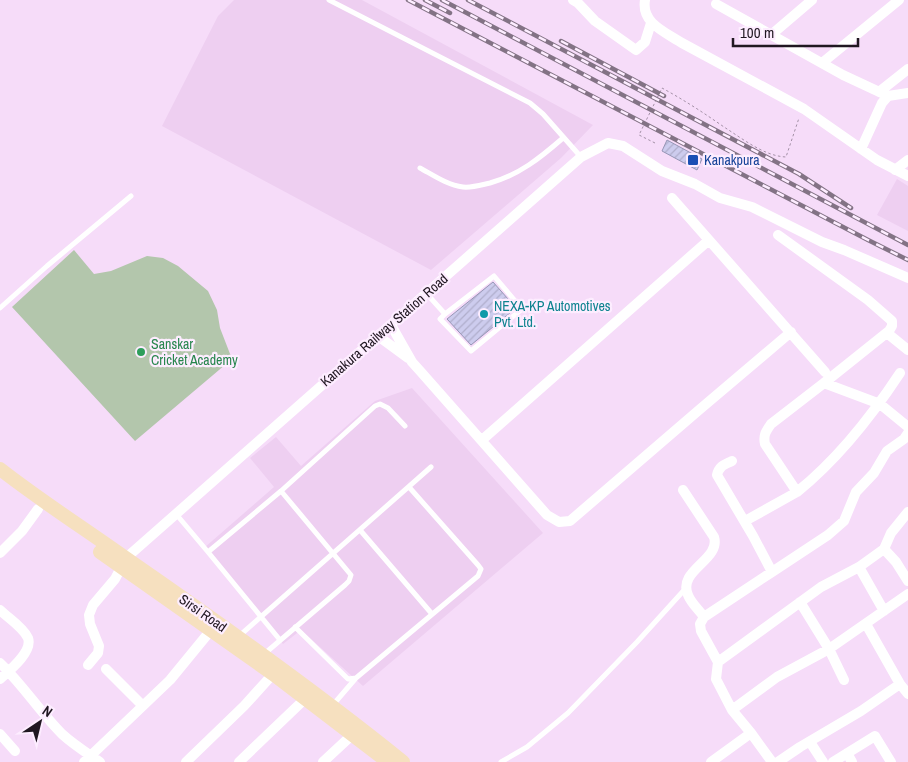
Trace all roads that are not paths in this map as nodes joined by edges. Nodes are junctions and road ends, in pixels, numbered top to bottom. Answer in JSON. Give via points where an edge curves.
{"nodes":[{"id":1,"x":329,"y":0,"type":"edge"},
{"id":2,"x":573,"y":0,"type":"edge"},
{"id":3,"x":644,"y":0,"type":"edge"},
{"id":4,"x":812,"y":0,"type":"edge"},
{"id":5,"x":899,"y":0,"type":"edge"},
{"id":6,"x":714,"y":2,"type":"edge"},
{"id":7,"x":651,"y":23,"type":"junction"},
{"id":8,"x":771,"y":35,"type":"junction"},
{"id":9,"x":822,"y":63,"type":"junction"},
{"id":10,"x":908,"y":69,"type":"edge"},
{"id":11,"x":908,"y":93,"type":"edge"},
{"id":12,"x":884,"y":94,"type":"junction"},
{"id":13,"x":563,"y":138,"type":"junction"},
{"id":14,"x":861,"y":149,"type":"junction"},
{"id":15,"x":581,"y":157,"type":"junction"},
{"id":16,"x":908,"y":160,"type":"edge"},
{"id":17,"x":420,"y":168,"type":"dead end"},
{"id":18,"x":895,"y":170,"type":"junction"},
{"id":19,"x":908,"y":176,"type":"edge"},
{"id":20,"x":132,"y":196,"type":"dead end"},
{"id":21,"x":672,"y":198,"type":"dead end"},
{"id":22,"x":778,"y":234,"type":"dead end"},
{"id":23,"x":709,"y":240,"type":"junction"},
{"id":24,"x":908,"y":278,"type":"edge"},
{"id":25,"x":427,"y":294,"type":"junction"},
{"id":26,"x":0,"y":308,"type":"edge"},
{"id":27,"x":445,"y":314,"type":"junction"},
{"id":28,"x":391,"y":325,"type":"junction"},
{"id":29,"x":791,"y":332,"type":"junction"},
{"id":30,"x":887,"y":333,"type":"junction"},
{"id":31,"x":378,"y":336,"type":"junction"},
{"id":32,"x":908,"y":350,"type":"edge"},
{"id":33,"x":412,"y":362,"type":"junction"},
{"id":34,"x":824,"y":372,"type":"dead end"},
{"id":35,"x":900,"y":373,"type":"dead end"},
{"id":36,"x":824,"y":383,"type":"junction"},
{"id":37,"x":880,"y":404,"type":"junction"},
{"id":38,"x":405,"y":426,"type":"dead end"},
{"id":39,"x":907,"y":427,"type":"edge"},
{"id":40,"x":482,"y":440,"type":"junction"},
{"id":41,"x":732,"y":462,"type":"dead end"},
{"id":42,"x":431,"y":467,"type":"dead end"},
{"id":43,"x":0,"y":470,"type":"edge"},
{"id":44,"x":0,"y":480,"type":"edge"},
{"id":45,"x":409,"y":487,"type":"junction"},
{"id":46,"x":281,"y":490,"type":"junction"},
{"id":47,"x":683,"y":490,"type":"dead end"},
{"id":48,"x":797,"y":492,"type":"junction"},
{"id":49,"x":38,"y":509,"type":"junction"},
{"id":50,"x":908,"y":512,"type":"edge"},
{"id":51,"x":176,"y":514,"type":"junction"},
{"id":52,"x":745,"y":521,"type":"junction"},
{"id":53,"x":360,"y":530,"type":"junction"},
{"id":54,"x":884,"y":549,"type":"junction"},
{"id":55,"x":208,"y":552,"type":"junction"},
{"id":56,"x":0,"y":553,"type":"edge"},
{"id":57,"x":332,"y":553,"type":"junction"},
{"id":58,"x":124,"y":563,"type":"junction"},
{"id":59,"x":858,"y":567,"type":"junction"},
{"id":60,"x":772,"y":572,"type":"junction"},
{"id":61,"x":908,"y":581,"type":"edge"},
{"id":62,"x":686,"y":588,"type":"junction"},
{"id":63,"x":908,"y":594,"type":"edge"},
{"id":64,"x":800,"y":602,"type":"junction"},
{"id":65,"x":0,"y":610,"type":"edge"},
{"id":66,"x":884,"y":610,"type":"junction"},
{"id":67,"x":432,"y":614,"type":"junction"},
{"id":68,"x":261,"y":616,"type":"junction"},
{"id":69,"x":704,"y":617,"type":"junction"},
{"id":70,"x":866,"y":624,"type":"junction"},
{"id":71,"x":295,"y":627,"type":"junction"},
{"id":72,"x":210,"y":630,"type":"junction"},
{"id":73,"x":237,"y":637,"type":"junction"},
{"id":74,"x":280,"y":640,"type":"junction"},
{"id":75,"x":829,"y":649,"type":"junction"},
{"id":76,"x":263,"y":655,"type":"junction"},
{"id":77,"x":718,"y":662,"type":"junction"},
{"id":78,"x":0,"y":663,"type":"edge"},
{"id":79,"x":88,"y":666,"type":"dead end"},
{"id":80,"x":106,"y":669,"type":"dead end"},
{"id":81,"x":9,"y":671,"type":"junction"},
{"id":82,"x":273,"y":674,"type":"junction"},
{"id":83,"x":356,"y":678,"type":"junction"},
{"id":84,"x":0,"y":679,"type":"edge"},
{"id":85,"x":844,"y":680,"type":"dead end"},
{"id":86,"x":900,"y":684,"type":"junction"},
{"id":87,"x":908,"y":694,"type":"edge"},
{"id":88,"x":309,"y":695,"type":"junction"},
{"id":89,"x":142,"y":705,"type":"junction"},
{"id":90,"x":332,"y":706,"type":"junction"},
{"id":91,"x":732,"y":710,"type":"junction"},
{"id":92,"x":750,"y":733,"type":"junction"},
{"id":93,"x":0,"y":734,"type":"edge"},
{"id":94,"x":352,"y":735,"type":"junction"},
{"id":95,"x":810,"y":742,"type":"junction"},
{"id":96,"x":15,"y":751,"type":"dead end"},
{"id":97,"x":849,"y":758,"type":"edge"},
{"id":98,"x":87,"y":759,"type":"edge"},
{"id":99,"x":100,"y":762,"type":"edge"},
{"id":100,"x":186,"y":762,"type":"edge"},
{"id":101,"x":240,"y":762,"type":"edge"},
{"id":102,"x":324,"y":762,"type":"edge"},
{"id":103,"x":388,"y":762,"type":"edge"},
{"id":104,"x":403,"y":762,"type":"edge"},
{"id":105,"x":501,"y":762,"type":"edge"},
{"id":106,"x":711,"y":762,"type":"edge"},
{"id":107,"x":772,"y":762,"type":"edge"},
{"id":108,"x":778,"y":762,"type":"edge"},
{"id":109,"x":823,"y":762,"type":"edge"},
{"id":110,"x":833,"y":762,"type":"edge"},
{"id":111,"x":891,"y":762,"type":"edge"}],
"edges":[{"from":1,"to":13,"type":"lane","via":[[509,91],[543,114]]},
{"from":2,"to":7,"type":"street","via":[[595,21],[636,50],[645,42]]},
{"from":3,"to":7,"type":"street","via":[[644,12]]},
{"from":4,"to":8,"type":"street"},
{"from":5,"to":9,"type":"street"},
{"from":6,"to":8,"type":"street"},
{"from":7,"to":14,"type":"street","via":[[804,109]]},
{"from":8,"to":9,"type":"street"},
{"from":9,"to":12,"type":"street"},
{"from":10,"to":12,"type":"street"},
{"from":11,"to":12,"type":"street"},
{"from":12,"to":14,"type":"street"},
{"from":13,"to":15,"type":"lane"},
{"from":13,"to":17,"type":"lane","via":[[521,171],[478,186],[464,187],[447,182]]},
{"from":14,"to":18,"type":"street"},
{"from":15,"to":24,"type":"street","name":"Kanakura Railway Station Road","via":[[608,143],[622,146],[662,171],[696,184],[720,198],[752,207],[822,242]]},
{"from":15,"to":25,"type":"street","name":"Kanakura Railway Station Road"},
{"from":16,"to":18,"type":"street"},
{"from":18,"to":19,"type":"street"},
{"from":20,"to":26,"type":"lane"},
{"from":21,"to":23,"type":"street"},
{"from":22,"to":30,"type":"street","via":[[888,316],[892,326]]},
{"from":23,"to":29,"type":"street"},
{"from":23,"to":40,"type":"street"},
{"from":25,"to":27,"type":"lane"},
{"from":25,"to":28,"type":"street","name":"Kanakura Railway Station Road"},
{"from":27,"to":27,"type":"lane","via":[[494,276],[522,309],[471,352],[440,319]]},
{"from":28,"to":31,"type":"street","name":"Kanakura Railway Station Road"},
{"from":28,"to":33,"type":"street"},
{"from":29,"to":34,"type":"street"},
{"from":29,"to":40,"type":"street","via":[[570,521],[559,522],[547,515]]},
{"from":30,"to":32,"type":"street"},
{"from":30,"to":36,"type":"street"},
{"from":31,"to":33,"type":"street"},
{"from":31,"to":51,"type":"street","name":"Kanakura Railway Station Road"},
{"from":33,"to":40,"type":"street"},
{"from":35,"to":37,"type":"street"},
{"from":36,"to":37,"type":"street"},
{"from":36,"to":48,"type":"street","via":[[771,424],[763,438]]},
{"from":37,"to":39,"type":"street"},
{"from":37,"to":48,"type":"street","via":[[829,463]]},
{"from":38,"to":46,"type":"lane","via":[[388,408],[380,404],[374,406]]},
{"from":39,"to":60,"type":"street","via":[[904,439],[887,451],[874,474],[856,492],[844,520]]},
{"from":41,"to":52,"type":"street","via":[[722,466],[717,475]]},
{"from":42,"to":45,"type":"lane"},
{"from":43,"to":58,"type":"main road","name":"Sirsi Road"},
{"from":44,"to":49,"type":"main road","name":"Sirsi Road"},
{"from":45,"to":53,"type":"lane"},
{"from":45,"to":67,"type":"lane","via":[[480,568],[478,576]]},
{"from":46,"to":55,"type":"lane"},
{"from":46,"to":57,"type":"lane"},
{"from":47,"to":62,"type":"street","via":[[715,542],[712,551],[694,570]]},
{"from":48,"to":52,"type":"street"},
{"from":49,"to":56,"type":"street"},
{"from":49,"to":58,"type":"main road","name":"Sirsi Road"},
{"from":50,"to":54,"type":"street"},
{"from":51,"to":55,"type":"lane"},
{"from":51,"to":58,"type":"street","name":"Kanakura Railway Station Road"},
{"from":52,"to":60,"type":"street"},
{"from":53,"to":57,"type":"lane"},
{"from":53,"to":67,"type":"lane"},
{"from":54,"to":59,"type":"street"},
{"from":54,"to":61,"type":"street"},
{"from":55,"to":68,"type":"lane"},
{"from":57,"to":68,"type":"lane"},
{"from":57,"to":71,"type":"lane","via":[[351,576],[349,581]]},
{"from":58,"to":72,"type":"main road","name":"Sirsi Road"},
{"from":58,"to":73,"type":"main road","name":"Sirsi Road"},
{"from":58,"to":79,"type":"street","name":"Kanakura Railway Station Road","via":[[89,615],[99,646]]},
{"from":59,"to":64,"type":"street"},
{"from":59,"to":66,"type":"street"},
{"from":60,"to":69,"type":"street"},
{"from":62,"to":69,"type":"street","via":[[688,596]]},
{"from":62,"to":105,"type":"lane","via":[[568,713],[527,747]]},
{"from":63,"to":66,"type":"street"},
{"from":64,"to":75,"type":"street"},
{"from":64,"to":77,"type":"street"},
{"from":65,"to":81,"type":"street","via":[[28,639],[24,655]]},
{"from":66,"to":70,"type":"street"},
{"from":67,"to":83,"type":"lane"},
{"from":68,"to":73,"type":"lane"},
{"from":68,"to":74,"type":"lane"},
{"from":69,"to":77,"type":"street","via":[[700,624],[701,632]]},
{"from":70,"to":75,"type":"street"},
{"from":70,"to":86,"type":"street"},
{"from":71,"to":74,"type":"lane"},
{"from":71,"to":83,"type":"lane","via":[[348,679]]},
{"from":72,"to":82,"type":"main road","name":"Sirsi Road"},
{"from":72,"to":89,"type":"street","via":[[170,680]]},
{"from":73,"to":76,"type":"main road","name":"Sirsi Road"},
{"from":74,"to":76,"type":"lane"},
{"from":75,"to":85,"type":"street"},
{"from":75,"to":91,"type":"street","via":[[777,677]]},
{"from":76,"to":88,"type":"main road","name":"Sirsi Road"},
{"from":77,"to":91,"type":"street","via":[[716,679]]},
{"from":78,"to":81,"type":"street"},
{"from":80,"to":89,"type":"street"},
{"from":81,"to":84,"type":"street"},
{"from":81,"to":98,"type":"street"},
{"from":82,"to":88,"type":"main road","name":"Sirsi Road"},
{"from":82,"to":100,"type":"street"},
{"from":83,"to":90,"type":"lane"},
{"from":86,"to":87,"type":"street"},
{"from":86,"to":95,"type":"street"},
{"from":88,"to":90,"type":"main road","name":"Sirsi Road"},
{"from":88,"to":94,"type":"main road","name":"Sirsi Road"},
{"from":88,"to":101,"type":"street"},
{"from":89,"to":98,"type":"street"},
{"from":90,"to":104,"type":"main road","name":"Sirsi Road"},
{"from":91,"to":92,"type":"street"},
{"from":92,"to":106,"type":"street"},
{"from":92,"to":107,"type":"street"},
{"from":93,"to":96,"type":"street"},
{"from":94,"to":102,"type":"street"},
{"from":94,"to":103,"type":"main road","name":"Sirsi Road"},
{"from":95,"to":108,"type":"street"},
{"from":95,"to":109,"type":"street"},
{"from":97,"to":110,"type":"street"},
{"from":97,"to":111,"type":"street","via":[[875,736]]},
{"from":98,"to":99,"type":"street"}]}
